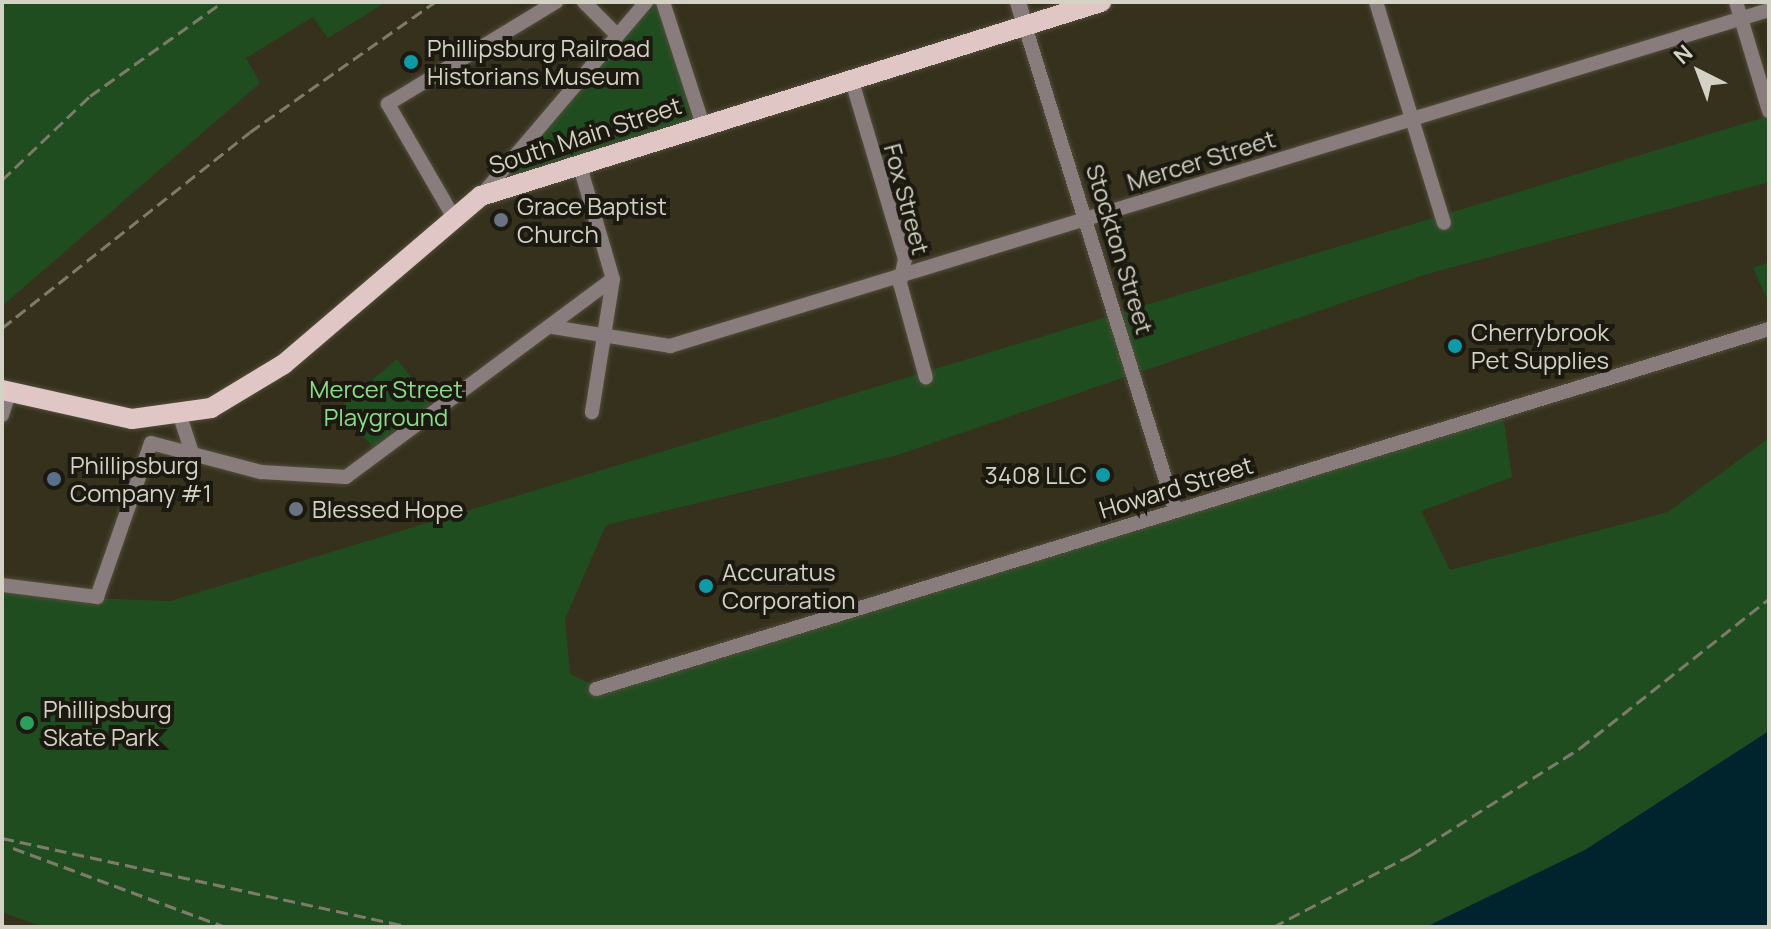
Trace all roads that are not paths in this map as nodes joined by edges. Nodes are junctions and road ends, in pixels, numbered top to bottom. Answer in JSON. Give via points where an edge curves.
{"nodes":[{"id":1,"x":556,"y":2,"type":"edge"},
{"id":2,"x":584,"y":2,"type":"edge"},
{"id":3,"x":646,"y":2,"type":"edge"},
{"id":4,"x":663,"y":2,"type":"edge"},
{"id":5,"x":1018,"y":2,"type":"edge"},
{"id":6,"x":1101,"y":2,"type":"edge"},
{"id":7,"x":1376,"y":2,"type":"edge"},
{"id":8,"x":1736,"y":2,"type":"edge"},
{"id":9,"x":1769,"y":10,"type":"edge"},
{"id":10,"x":1741,"y":18,"type":"junction"},
{"id":11,"x":1025,"y":26,"type":"junction"},
{"id":12,"x":617,"y":35,"type":"junction"},
{"id":13,"x":851,"y":78,"type":"junction"},
{"id":14,"x":1769,"y":111,"type":"edge"},
{"id":15,"x":1412,"y":119,"type":"junction"},
{"id":16,"x":703,"y":125,"type":"junction"},
{"id":17,"x":579,"y":163,"type":"junction"},
{"id":18,"x":481,"y":196,"type":"junction"},
{"id":19,"x":454,"y":218,"type":"junction"},
{"id":20,"x":1087,"y":218,"type":"junction"},
{"id":21,"x":1444,"y":223,"type":"dead end"},
{"id":22,"x":901,"y":277,"type":"junction"},
{"id":23,"x":613,"y":279,"type":"junction"},
{"id":24,"x":552,"y":327,"type":"junction"},
{"id":25,"x":1769,"y":329,"type":"edge"},
{"id":26,"x":605,"y":336,"type":"junction"},
{"id":27,"x":926,"y":378,"type":"dead end"},
{"id":28,"x":6,"y":390,"type":"edge"},
{"id":29,"x":592,"y":412,"type":"dead end"},
{"id":30,"x":2,"y":415,"type":"edge"},
{"id":31,"x":180,"y":416,"type":"junction"},
{"id":32,"x":191,"y":449,"type":"junction"},
{"id":33,"x":1175,"y":510,"type":"junction"},
{"id":34,"x":2,"y":585,"type":"edge"},
{"id":35,"x":596,"y":689,"type":"dead end"}],
"edges":[{"from":1,"to":19,"type":"street","via":[[388,104]]},
{"from":2,"to":12,"type":"street"},
{"from":3,"to":12,"type":"street"},
{"from":4,"to":16,"type":"street"},
{"from":5,"to":11,"type":"street","name":"Stockton Street"},
{"from":6,"to":11,"type":"main road","name":"South Main Street"},
{"from":7,"to":15,"type":"street"},
{"from":8,"to":10,"type":"street"},
{"from":9,"to":10,"type":"street","name":"Mercer Street"},
{"from":10,"to":14,"type":"street"},
{"from":10,"to":15,"type":"street","name":"Mercer Street"},
{"from":11,"to":13,"type":"main road","name":"South Main Street"},
{"from":11,"to":20,"type":"street","name":"Stockton Street"},
{"from":12,"to":18,"type":"street"},
{"from":13,"to":16,"type":"main road","name":"South Main Street"},
{"from":13,"to":22,"type":"street","name":"Fox Street","via":[[905,259]]},
{"from":15,"to":20,"type":"street","name":"Mercer Street"},
{"from":15,"to":21,"type":"street"},
{"from":16,"to":17,"type":"main road","name":"South Main Street"},
{"from":17,"to":18,"type":"main road","name":"South Main Street"},
{"from":17,"to":23,"type":"street"},
{"from":18,"to":19,"type":"main road","name":"South Main Street"},
{"from":19,"to":31,"type":"main road","name":"South Main Street","via":[[284,364],[236,397]]},
{"from":20,"to":22,"type":"street","name":"Mercer Street"},
{"from":20,"to":33,"type":"street","name":"Stockton Street"},
{"from":22,"to":26,"type":"street","name":"Mercer Street","via":[[670,346]]},
{"from":22,"to":27,"type":"street","name":"Fox Street"},
{"from":23,"to":24,"type":"street"},
{"from":23,"to":26,"type":"street"},
{"from":24,"to":26,"type":"street","name":"Mercer Street"},
{"from":24,"to":32,"type":"street","via":[[346,477],[261,472]]},
{"from":25,"to":33,"type":"street","name":"Howard Street"},
{"from":26,"to":29,"type":"street"},
{"from":28,"to":30,"type":"street"},
{"from":28,"to":31,"type":"main road","name":"South Main Street","via":[[114,418]]},
{"from":31,"to":32,"type":"street"},
{"from":32,"to":34,"type":"street","via":[[149,447],[97,597]]},
{"from":33,"to":35,"type":"street","name":"Howard Street"}]}
